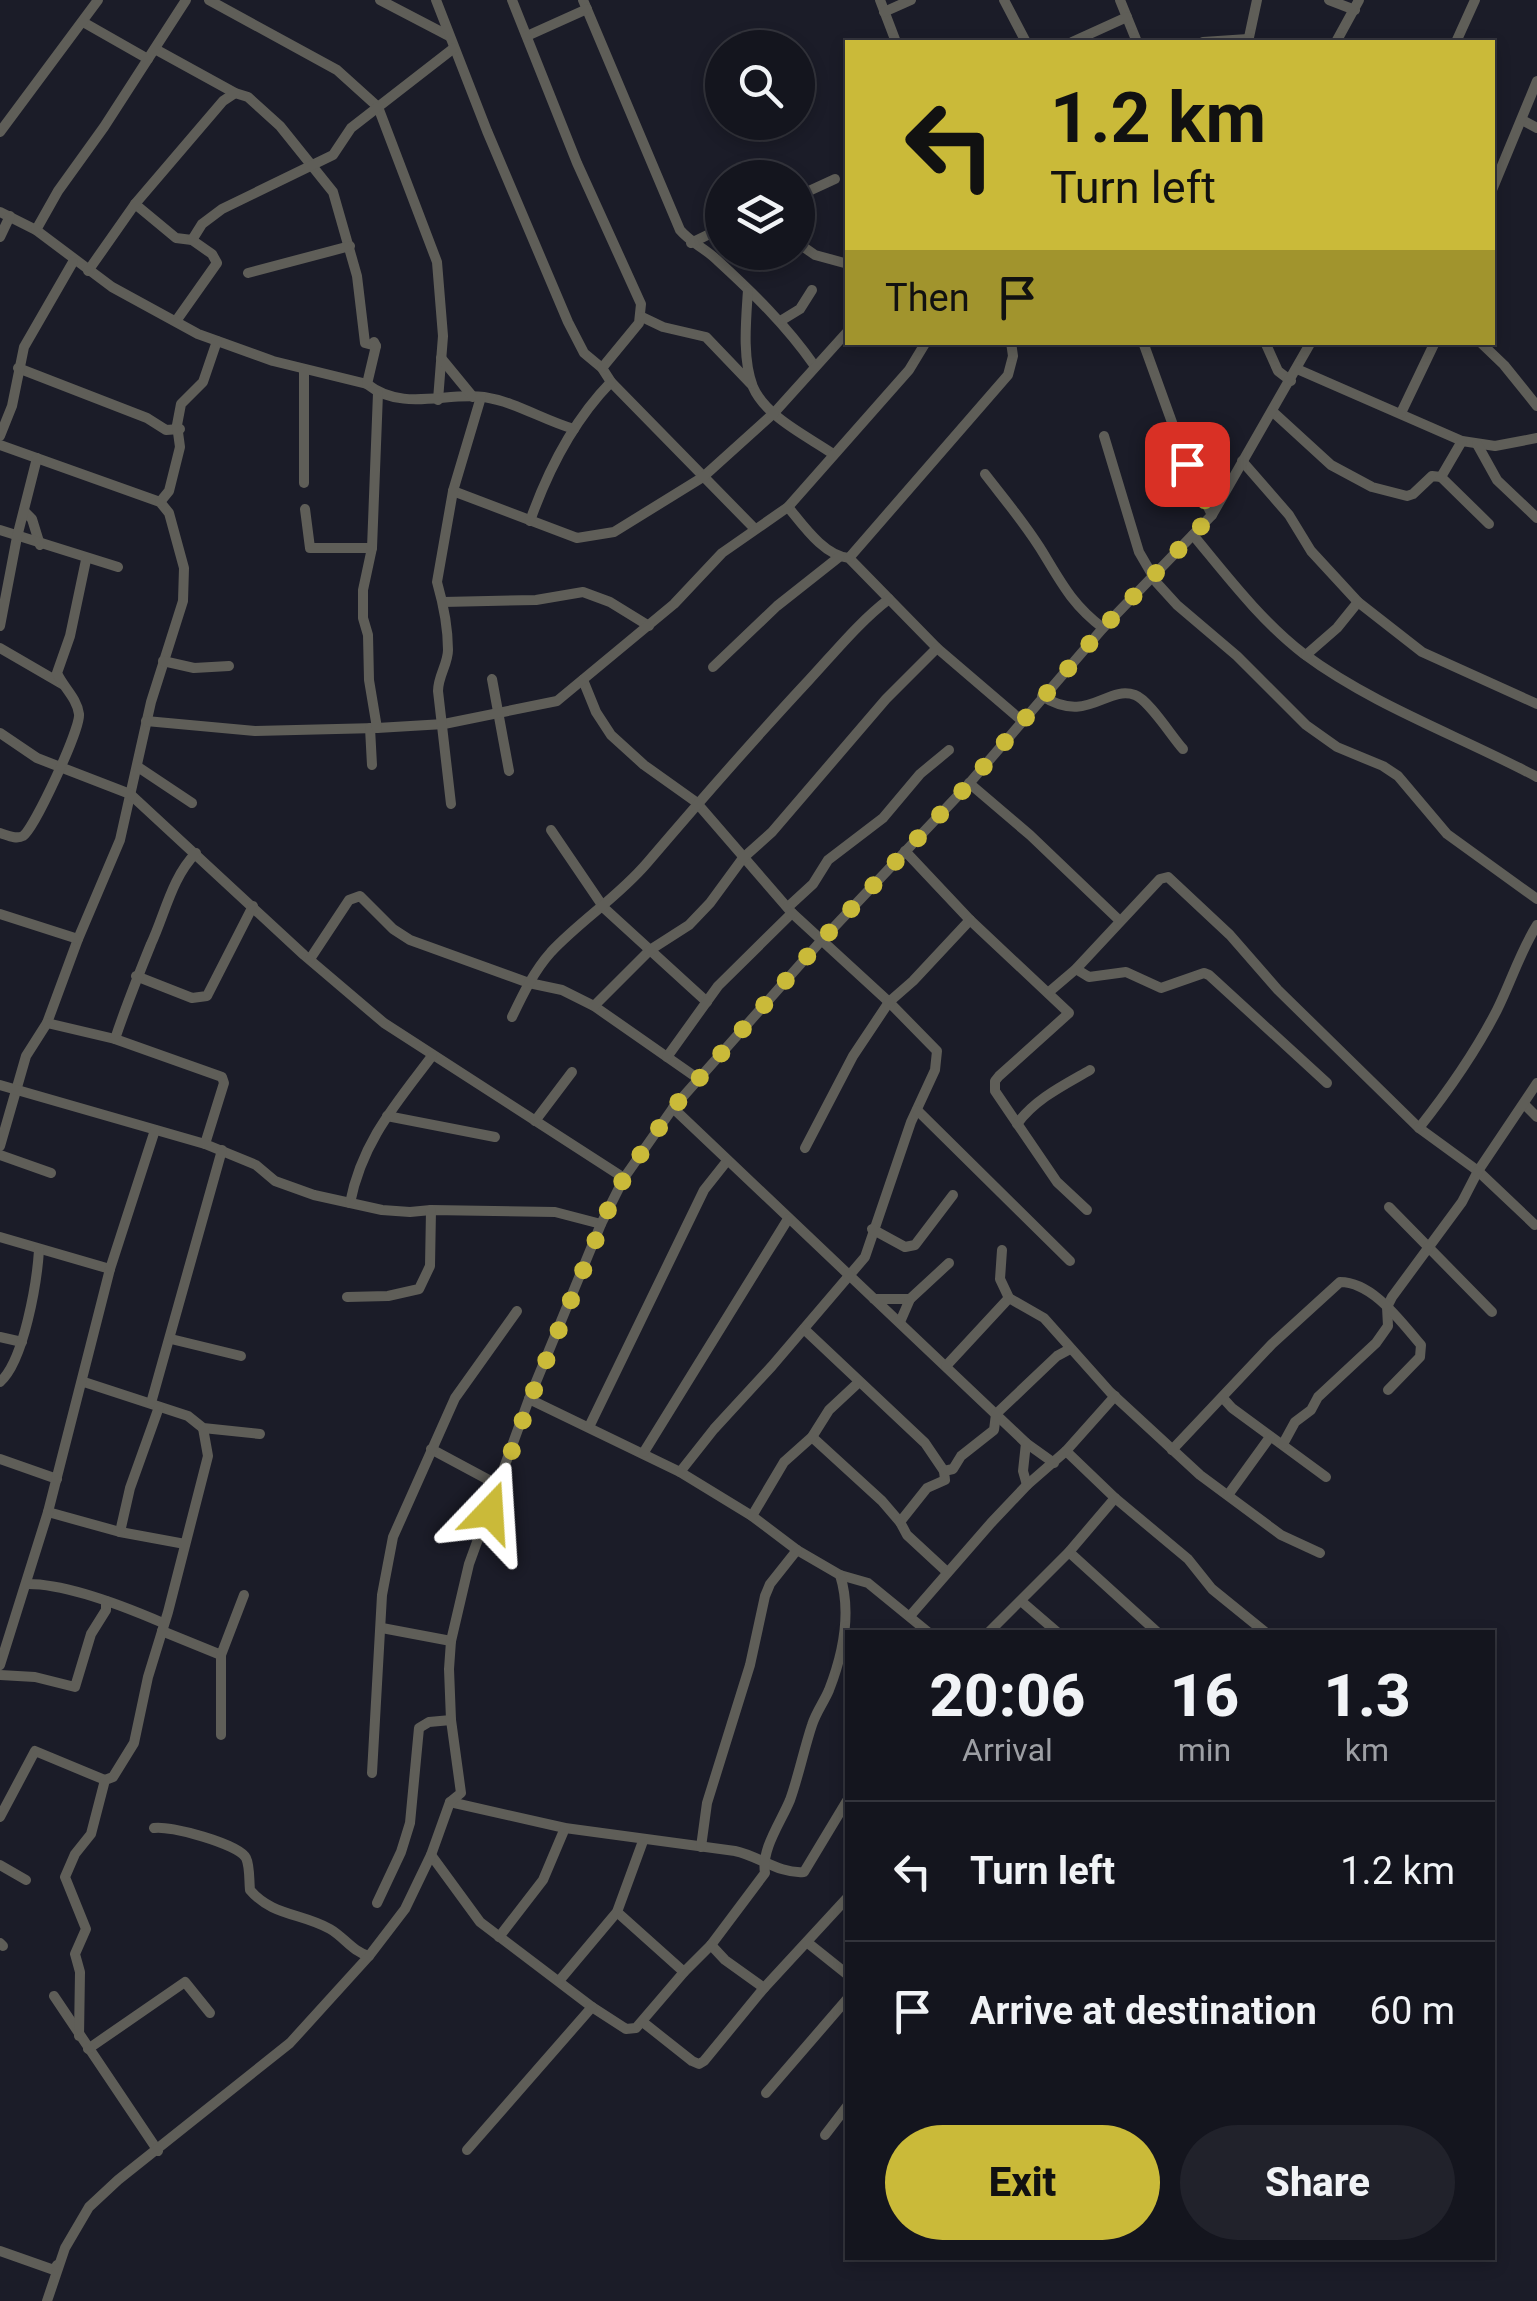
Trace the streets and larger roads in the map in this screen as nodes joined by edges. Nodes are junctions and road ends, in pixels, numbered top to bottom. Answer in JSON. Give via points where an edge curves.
{"nodes":[{"id":1,"x":98,"y":0,"type":"edge"},
{"id":2,"x":186,"y":0,"type":"edge"},
{"id":3,"x":209,"y":0,"type":"edge"},
{"id":4,"x":380,"y":0,"type":"edge"},
{"id":5,"x":436,"y":0,"type":"edge"},
{"id":6,"x":512,"y":0,"type":"edge"},
{"id":7,"x":911,"y":0,"type":"edge"},
{"id":8,"x":1004,"y":0,"type":"edge"},
{"id":9,"x":1120,"y":0,"type":"edge"},
{"id":10,"x":1257,"y":0,"type":"edge"},
{"id":11,"x":1329,"y":0,"type":"edge"},
{"id":12,"x":1475,"y":0,"type":"edge"},
{"id":13,"x":585,"y":5,"type":"edge"},
{"id":14,"x":1357,"y":5,"type":"edge"},
{"id":15,"x":882,"y":6,"type":"edge"},
{"id":16,"x":1127,"y":17,"type":"junction"},
{"id":17,"x":83,"y":22,"type":"junction"},
{"id":18,"x":527,"y":36,"type":"junction"},
{"id":19,"x":895,"y":40,"type":"edge"},
{"id":20,"x":1025,"y":40,"type":"edge"},
{"id":21,"x":1076,"y":40,"type":"edge"},
{"id":22,"x":1137,"y":40,"type":"edge"},
{"id":23,"x":1248,"y":40,"type":"edge"},
{"id":24,"x":1337,"y":40,"type":"edge"},
{"id":25,"x":1457,"y":40,"type":"edge"},
{"id":26,"x":452,"y":43,"type":"junction"},
{"id":27,"x":152,"y":54,"type":"junction"},
{"id":28,"x":1537,"y":80,"type":"edge"},
{"id":29,"x":218,"y":84,"type":"junction"},
{"id":30,"x":234,"y":93,"type":"junction"},
{"id":31,"x":224,"y":101,"type":"junction"},
{"id":32,"x":378,"y":108,"type":"junction"},
{"id":33,"x":1522,"y":120,"type":"junction"},
{"id":34,"x":1537,"y":128,"type":"edge"},
{"id":35,"x":0,"y":132,"type":"edge"},
{"id":36,"x":1495,"y":147,"type":"edge"},
{"id":37,"x":1507,"y":150,"type":"junction"},
{"id":38,"x":313,"y":164,"type":"junction"},
{"id":39,"x":835,"y":179,"type":"dead end"},
{"id":40,"x":1495,"y":182,"type":"edge"},
{"id":41,"x":815,"y":188,"type":"edge"},
{"id":42,"x":135,"y":204,"type":"junction"},
{"id":43,"x":5,"y":214,"type":"edge"},
{"id":44,"x":36,"y":230,"type":"junction"},
{"id":45,"x":0,"y":237,"type":"edge"},
{"id":46,"x":192,"y":240,"type":"junction"},
{"id":47,"x":703,"y":243,"type":"joint"},
{"id":48,"x":350,"y":246,"type":"junction"},
{"id":49,"x":815,"y":256,"type":"edge"},
{"id":50,"x":74,"y":262,"type":"junction"},
{"id":51,"x":845,"y":263,"type":"edge"},
{"id":52,"x":88,"y":271,"type":"junction"},
{"id":53,"x":248,"y":273,"type":"dead end"},
{"id":54,"x":748,"y":290,"type":"junction"},
{"id":55,"x":812,"y":290,"type":"dead end"},
{"id":56,"x":642,"y":317,"type":"junction"},
{"id":57,"x":782,"y":320,"type":"junction"},
{"id":58,"x":176,"y":321,"type":"junction"},
{"id":59,"x":845,"y":334,"type":"edge"},
{"id":60,"x":217,"y":341,"type":"junction"},
{"id":61,"x":924,"y":345,"type":"edge"},
{"id":62,"x":1011,"y":345,"type":"edge"},
{"id":63,"x":1144,"y":345,"type":"edge"},
{"id":64,"x":1266,"y":345,"type":"edge"},
{"id":65,"x":1310,"y":345,"type":"edge"},
{"id":66,"x":1433,"y":345,"type":"edge"},
{"id":67,"x":1483,"y":345,"type":"edge"},
{"id":68,"x":441,"y":358,"type":"junction"},
{"id":69,"x":814,"y":364,"type":"junction"},
{"id":70,"x":18,"y":368,"type":"junction"},
{"id":71,"x":602,"y":368,"type":"junction"},
{"id":72,"x":1298,"y":369,"type":"junction"},
{"id":73,"x":304,"y":370,"type":"junction"},
{"id":74,"x":1291,"y":381,"type":"junction"},
{"id":75,"x":611,"y":382,"type":"junction"},
{"id":76,"x":368,"y":384,"type":"junction"},
{"id":77,"x":3,"y":385,"type":"dead end"},
{"id":78,"x":754,"y":388,"type":"junction"},
{"id":79,"x":14,"y":392,"type":"junction"},
{"id":80,"x":378,"y":393,"type":"junction"},
{"id":81,"x":477,"y":397,"type":"junction"},
{"id":82,"x":438,"y":400,"type":"junction"},
{"id":83,"x":1537,"y":406,"type":"edge"},
{"id":84,"x":1274,"y":412,"type":"junction"},
{"id":85,"x":774,"y":413,"type":"junction"},
{"id":86,"x":1401,"y":413,"type":"junction"},
{"id":87,"x":180,"y":429,"type":"junction"},
{"id":88,"x":574,"y":429,"type":"junction"},
{"id":89,"x":0,"y":436,"type":"edge"},
{"id":90,"x":1104,"y":436,"type":"dead end"},
{"id":91,"x":1537,"y":438,"type":"edge"},
{"id":92,"x":1462,"y":441,"type":"junction"},
{"id":93,"x":1477,"y":444,"type":"junction"},
{"id":94,"x":0,"y":445,"type":"edge"},
{"id":95,"x":833,"y":454,"type":"junction"},
{"id":96,"x":37,"y":458,"type":"junction"},
{"id":97,"x":1242,"y":461,"type":"junction"},
{"id":98,"x":985,"y":474,"type":"dead end"},
{"id":99,"x":1441,"y":477,"type":"junction"},
{"id":100,"x":703,"y":478,"type":"junction"},
{"id":101,"x":304,"y":483,"type":"dead end"},
{"id":102,"x":453,"y":492,"type":"junction"},
{"id":103,"x":160,"y":502,"type":"junction"},
{"id":104,"x":788,"y":507,"type":"junction"},
{"id":105,"x":305,"y":509,"type":"dead end"},
{"id":106,"x":24,"y":511,"type":"junction"},
{"id":107,"x":1212,"y":515,"type":"junction"},
{"id":108,"x":1537,"y":518,"type":"edge"},
{"id":109,"x":530,"y":521,"type":"junction"},
{"id":110,"x":1490,"y":524,"type":"dead end"},
{"id":111,"x":754,"y":528,"type":"junction"},
{"id":112,"x":0,"y":530,"type":"edge"},
{"id":113,"x":1192,"y":535,"type":"junction"},
{"id":114,"x":17,"y":537,"type":"junction"},
{"id":115,"x":40,"y":544,"type":"junction"},
{"id":116,"x":372,"y":548,"type":"junction"},
{"id":117,"x":844,"y":558,"type":"junction"},
{"id":118,"x":86,"y":560,"type":"junction"},
{"id":119,"x":118,"y":567,"type":"dead end"},
{"id":120,"x":1154,"y":574,"type":"junction"},
{"id":121,"x":889,"y":598,"type":"junction"},
{"id":122,"x":443,"y":602,"type":"junction"},
{"id":123,"x":1358,"y":602,"type":"junction"},
{"id":124,"x":0,"y":626,"type":"edge"},
{"id":125,"x":649,"y":626,"type":"junction"},
{"id":126,"x":1103,"y":628,"type":"junction"},
{"id":127,"x":0,"y":648,"type":"edge"},
{"id":128,"x":937,"y":648,"type":"junction"},
{"id":129,"x":1306,"y":655,"type":"junction"},
{"id":130,"x":163,"y":661,"type":"junction"},
{"id":131,"x":230,"y":666,"type":"dead end"},
{"id":132,"x":712,"y":667,"type":"dead end"},
{"id":133,"x":492,"y":678,"type":"dead end"},
{"id":134,"x":582,"y":680,"type":"junction"},
{"id":135,"x":67,"y":687,"type":"junction"},
{"id":136,"x":1042,"y":696,"type":"junction"},
{"id":137,"x":1537,"y":704,"type":"edge"},
{"id":138,"x":497,"y":715,"type":"junction"},
{"id":139,"x":146,"y":720,"type":"junction"},
{"id":140,"x":1022,"y":720,"type":"junction"},
{"id":141,"x":444,"y":724,"type":"junction"},
{"id":142,"x":373,"y":728,"type":"junction"},
{"id":143,"x":0,"y":733,"type":"edge"},
{"id":144,"x":1183,"y":749,"type":"dead end"},
{"id":145,"x":948,"y":750,"type":"dead end"},
{"id":146,"x":372,"y":765,"type":"dead end"},
{"id":147,"x":58,"y":767,"type":"junction"},
{"id":148,"x":138,"y":768,"type":"junction"},
{"id":149,"x":509,"y":771,"type":"dead end"},
{"id":150,"x":1537,"y":777,"type":"edge"},
{"id":151,"x":969,"y":784,"type":"junction"},
{"id":152,"x":130,"y":794,"type":"junction"},
{"id":153,"x":192,"y":802,"type":"dead end"},
{"id":154,"x":696,"y":802,"type":"junction"},
{"id":155,"x":450,"y":804,"type":"dead end"},
{"id":156,"x":551,"y":830,"type":"dead end"},
{"id":157,"x":0,"y":833,"type":"edge"},
{"id":158,"x":905,"y":851,"type":"junction"},
{"id":159,"x":196,"y":853,"type":"junction"},
{"id":160,"x":743,"y":858,"type":"junction"},
{"id":161,"x":1537,"y":899,"type":"edge"},
{"id":162,"x":253,"y":906,"type":"junction"},
{"id":163,"x":604,"y":908,"type":"junction"},
{"id":164,"x":790,"y":910,"type":"junction"},
{"id":165,"x":0,"y":914,"type":"edge"},
{"id":166,"x":970,"y":920,"type":"junction"},
{"id":167,"x":1120,"y":921,"type":"junction"},
{"id":168,"x":1537,"y":925,"type":"edge"},
{"id":169,"x":78,"y":939,"type":"junction"},
{"id":170,"x":820,"y":942,"type":"junction"},
{"id":171,"x":1524,"y":945,"type":"junction"},
{"id":172,"x":650,"y":950,"type":"junction"},
{"id":173,"x":1537,"y":954,"type":"edge"},
{"id":174,"x":310,"y":959,"type":"junction"},
{"id":175,"x":1076,"y":969,"type":"junction"},
{"id":176,"x":136,"y":976,"type":"junction"},
{"id":177,"x":529,"y":983,"type":"junction"},
{"id":178,"x":1049,"y":992,"type":"junction"},
{"id":179,"x":707,"y":1002,"type":"junction"},
{"id":180,"x":889,"y":1002,"type":"junction"},
{"id":181,"x":594,"y":1006,"type":"junction"},
{"id":182,"x":512,"y":1017,"type":"dead end"},
{"id":183,"x":48,"y":1022,"type":"junction"},
{"id":184,"x":115,"y":1039,"type":"junction"},
{"id":185,"x":432,"y":1056,"type":"junction"},
{"id":186,"x":667,"y":1057,"type":"junction"},
{"id":187,"x":1090,"y":1070,"type":"dead end"},
{"id":188,"x":572,"y":1072,"type":"dead end"},
{"id":189,"x":700,"y":1080,"type":"junction"},
{"id":190,"x":1327,"y":1083,"type":"dead end"},
{"id":191,"x":1537,"y":1083,"type":"edge"},
{"id":192,"x":0,"y":1085,"type":"edge"},
{"id":193,"x":15,"y":1089,"type":"junction"},
{"id":194,"x":1524,"y":1104,"type":"junction"},
{"id":195,"x":673,"y":1108,"type":"junction"},
{"id":196,"x":917,"y":1110,"type":"junction"},
{"id":197,"x":387,"y":1116,"type":"junction"},
{"id":198,"x":1537,"y":1116,"type":"edge"},
{"id":199,"x":535,"y":1121,"type":"junction"},
{"id":200,"x":1017,"y":1124,"type":"junction"},
{"id":201,"x":1420,"y":1128,"type":"junction"},
{"id":202,"x":155,"y":1130,"type":"junction"},
{"id":203,"x":495,"y":1137,"type":"dead end"},
{"id":204,"x":205,"y":1144,"type":"junction"},
{"id":205,"x":0,"y":1146,"type":"edge"},
{"id":206,"x":804,"y":1148,"type":"dead end"},
{"id":207,"x":222,"y":1150,"type":"junction"},
{"id":208,"x":0,"y":1155,"type":"edge"},
{"id":209,"x":727,"y":1161,"type":"junction"},
{"id":210,"x":1478,"y":1172,"type":"junction"},
{"id":211,"x":51,"y":1173,"type":"dead end"},
{"id":212,"x":624,"y":1178,"type":"junction"},
{"id":213,"x":953,"y":1195,"type":"dead end"},
{"id":214,"x":350,"y":1203,"type":"junction"},
{"id":215,"x":1389,"y":1207,"type":"dead end"},
{"id":216,"x":431,"y":1210,"type":"junction"},
{"id":217,"x":1087,"y":1210,"type":"dead end"},
{"id":218,"x":788,"y":1220,"type":"junction"},
{"id":219,"x":601,"y":1224,"type":"junction"},
{"id":220,"x":1535,"y":1225,"type":"edge"},
{"id":221,"x":872,"y":1229,"type":"junction"},
{"id":222,"x":0,"y":1237,"type":"edge"},
{"id":223,"x":39,"y":1250,"type":"junction"},
{"id":224,"x":1002,"y":1250,"type":"dead end"},
{"id":225,"x":1428,"y":1250,"type":"junction"},
{"id":226,"x":1070,"y":1261,"type":"dead end"},
{"id":227,"x":949,"y":1264,"type":"dead end"},
{"id":228,"x":110,"y":1269,"type":"junction"},
{"id":229,"x":850,"y":1276,"type":"junction"},
{"id":230,"x":347,"y":1297,"type":"dead end"},
{"id":231,"x":1009,"y":1298,"type":"junction"},
{"id":232,"x":874,"y":1299,"type":"junction"},
{"id":233,"x":910,"y":1299,"type":"junction"},
{"id":234,"x":1388,"y":1307,"type":"junction"},
{"id":235,"x":517,"y":1311,"type":"dead end"},
{"id":236,"x":1492,"y":1312,"type":"dead end"},
{"id":237,"x":900,"y":1322,"type":"junction"},
{"id":238,"x":804,"y":1329,"type":"junction"},
{"id":239,"x":0,"y":1337,"type":"edge"},
{"id":240,"x":172,"y":1339,"type":"junction"},
{"id":241,"x":22,"y":1342,"type":"junction"},
{"id":242,"x":1070,"y":1349,"type":"junction"},
{"id":243,"x":241,"y":1356,"type":"dead end"},
{"id":244,"x":946,"y":1366,"type":"junction"},
{"id":245,"x":0,"y":1382,"type":"edge"},
{"id":246,"x":84,"y":1382,"type":"junction"},
{"id":247,"x":858,"y":1382,"type":"junction"},
{"id":248,"x":1388,"y":1390,"type":"dead end"},
{"id":249,"x":1115,"y":1396,"type":"junction"},
{"id":250,"x":1223,"y":1398,"type":"junction"},
{"id":251,"x":530,"y":1400,"type":"junction"},
{"id":252,"x":155,"y":1405,"type":"junction"},
{"id":253,"x":996,"y":1414,"type":"junction"},
{"id":254,"x":589,"y":1427,"type":"junction"},
{"id":255,"x":203,"y":1428,"type":"junction"},
{"id":256,"x":260,"y":1434,"type":"dead end"},
{"id":257,"x":812,"y":1437,"type":"junction"},
{"id":258,"x":1270,"y":1437,"type":"junction"},
{"id":259,"x":1026,"y":1443,"type":"junction"},
{"id":260,"x":1282,"y":1444,"type":"junction"},
{"id":261,"x":432,"y":1449,"type":"junction"},
{"id":262,"x":1172,"y":1450,"type":"junction"},
{"id":263,"x":1066,"y":1451,"type":"junction"},
{"id":264,"x":644,"y":1452,"type":"junction"},
{"id":265,"x":1,"y":1463,"type":"edge"},
{"id":266,"x":1054,"y":1463,"type":"junction"},
{"id":267,"x":944,"y":1470,"type":"junction"},
{"id":268,"x":680,"y":1472,"type":"junction"},
{"id":269,"x":58,"y":1475,"type":"junction"},
{"id":270,"x":1326,"y":1477,"type":"dead end"},
{"id":271,"x":1027,"y":1484,"type":"junction"},
{"id":272,"x":500,"y":1486,"type":"junction"},
{"id":273,"x":1228,"y":1495,"type":"junction"},
{"id":274,"x":1116,"y":1498,"type":"junction"},
{"id":275,"x":48,"y":1512,"type":"junction"},
{"id":276,"x":752,"y":1516,"type":"junction"},
{"id":277,"x":900,"y":1522,"type":"junction"},
{"id":278,"x":120,"y":1532,"type":"junction"},
{"id":279,"x":186,"y":1544,"type":"junction"},
{"id":280,"x":797,"y":1550,"type":"junction"},
{"id":281,"x":1069,"y":1552,"type":"junction"},
{"id":282,"x":1320,"y":1553,"type":"dead end"},
{"id":283,"x":946,"y":1572,"type":"junction"},
{"id":284,"x":840,"y":1575,"type":"junction"},
{"id":285,"x":28,"y":1584,"type":"junction"},
{"id":286,"x":244,"y":1595,"type":"dead end"},
{"id":287,"x":106,"y":1601,"type":"junction"},
{"id":288,"x":1021,"y":1601,"type":"junction"},
{"id":289,"x":910,"y":1616,"type":"junction"},
{"id":290,"x":163,"y":1627,"type":"junction"},
{"id":291,"x":382,"y":1628,"type":"junction"},
{"id":292,"x":926,"y":1630,"type":"edge"},
{"id":293,"x":991,"y":1630,"type":"edge"},
{"id":294,"x":1056,"y":1630,"type":"edge"},
{"id":295,"x":1155,"y":1630,"type":"edge"},
{"id":296,"x":1262,"y":1630,"type":"edge"},
{"id":297,"x":451,"y":1641,"type":"junction"},
{"id":298,"x":221,"y":1654,"type":"junction"},
{"id":299,"x":0,"y":1665,"type":"edge"},
{"id":300,"x":0,"y":1675,"type":"edge"},
{"id":301,"x":450,"y":1720,"type":"junction"},
{"id":302,"x":220,"y":1736,"type":"dead end"},
{"id":303,"x":372,"y":1773,"type":"dead end"},
{"id":304,"x":106,"y":1780,"type":"junction"},
{"id":305,"x":450,"y":1802,"type":"junction"},
{"id":306,"x":845,"y":1803,"type":"edge"},
{"id":307,"x":0,"y":1818,"type":"edge"},
{"id":308,"x":154,"y":1828,"type":"dead end"},
{"id":309,"x":565,"y":1828,"type":"junction"},
{"id":310,"x":643,"y":1841,"type":"junction"},
{"id":311,"x":701,"y":1848,"type":"junction"},
{"id":312,"x":431,"y":1856,"type":"junction"},
{"id":313,"x":763,"y":1861,"type":"junction"},
{"id":314,"x":0,"y":1865,"type":"edge"},
{"id":315,"x":26,"y":1880,"type":"dead end"},
{"id":316,"x":845,"y":1901,"type":"edge"},
{"id":317,"x":377,"y":1903,"type":"dead end"},
{"id":318,"x":617,"y":1912,"type":"junction"},
{"id":319,"x":498,"y":1938,"type":"junction"},
{"id":320,"x":808,"y":1943,"type":"junction"},
{"id":321,"x":711,"y":1946,"type":"junction"},
{"id":322,"x":369,"y":1956,"type":"junction"},
{"id":323,"x":684,"y":1972,"type":"junction"},
{"id":324,"x":845,"y":1973,"type":"edge"},
{"id":325,"x":559,"y":1981,"type":"junction"},
{"id":326,"x":764,"y":1988,"type":"junction"},
{"id":327,"x":54,"y":1996,"type":"dead end"},
{"id":328,"x":845,"y":2001,"type":"edge"},
{"id":329,"x":592,"y":2007,"type":"junction"},
{"id":330,"x":210,"y":2013,"type":"dead end"},
{"id":331,"x":644,"y":2023,"type":"junction"},
{"id":332,"x":79,"y":2036,"type":"junction"},
{"id":333,"x":88,"y":2050,"type":"junction"},
{"id":334,"x":766,"y":2093,"type":"dead end"},
{"id":335,"x":845,"y":2109,"type":"edge"},
{"id":336,"x":825,"y":2135,"type":"dead end"},
{"id":337,"x":158,"y":2150,"type":"junction"},
{"id":338,"x":467,"y":2150,"type":"dead end"},
{"id":339,"x":0,"y":2251,"type":"edge"},
{"id":340,"x":58,"y":2264,"type":"junction"},
{"id":341,"x":46,"y":2301,"type":"edge"}],
"edges":[{"from":1,"to":17,"type":"street"},
{"from":2,"to":27,"type":"street"},
{"from":3,"to":32,"type":"street","via":[[337,70]]},
{"from":4,"to":26,"type":"street"},
{"from":5,"to":26,"type":"street"},
{"from":6,"to":18,"type":"street"},
{"from":7,"to":15,"type":"street"},
{"from":8,"to":20,"type":"street"},
{"from":9,"to":16,"type":"street"},
{"from":10,"to":23,"type":"street"},
{"from":11,"to":14,"type":"street"},
{"from":12,"to":25,"type":"street"},
{"from":13,"to":18,"type":"street"},
{"from":13,"to":47,"type":"street","via":[[669,207],[691,243]]},
{"from":14,"to":24,"type":"street"},
{"from":15,"to":19,"type":"street"},
{"from":16,"to":21,"type":"street"},
{"from":16,"to":22,"type":"street"},
{"from":17,"to":27,"type":"street"},
{"from":17,"to":35,"type":"street"},
{"from":18,"to":56,"type":"street"},
{"from":26,"to":32,"type":"street"},
{"from":26,"to":71,"type":"street","via":[[568,322],[584,353]]},
{"from":27,"to":29,"type":"street"},
{"from":27,"to":44,"type":"street"},
{"from":28,"to":33,"type":"street"},
{"from":29,"to":30,"type":"street"},
{"from":29,"to":31,"type":"street"},
{"from":30,"to":31,"type":"street"},
{"from":30,"to":38,"type":"street","via":[[248,97]]},
{"from":31,"to":42,"type":"street"},
{"from":32,"to":38,"type":"street","via":[[351,128],[333,155]]},
{"from":32,"to":68,"type":"street","via":[[434,247]]},
{"from":33,"to":34,"type":"street"},
{"from":33,"to":37,"type":"street"},
{"from":36,"to":37,"type":"street"},
{"from":37,"to":40,"type":"street"},
{"from":38,"to":46,"type":"street","via":[[222,209]]},
{"from":38,"to":48,"type":"street","via":[[333,192]]},
{"from":39,"to":41,"type":"street"},
{"from":42,"to":46,"type":"street","via":[[176,238]]},
{"from":42,"to":52,"type":"street"},
{"from":43,"to":44,"type":"street"},
{"from":43,"to":45,"type":"street"},
{"from":44,"to":50,"type":"street"},
{"from":46,"to":58,"type":"street","via":[[217,263]]},
{"from":47,"to":54,"type":"street"},
{"from":48,"to":53,"type":"street"},
{"from":48,"to":76,"type":"street","via":[[365,343],[376,346]]},
{"from":49,"to":51,"type":"street"},
{"from":50,"to":52,"type":"street"},
{"from":50,"to":70,"type":"street"},
{"from":52,"to":58,"type":"street"},
{"from":54,"to":57,"type":"street"},
{"from":54,"to":78,"type":"street","via":[[746,346]]},
{"from":55,"to":57,"type":"street"},
{"from":56,"to":71,"type":"street"},
{"from":56,"to":78,"type":"street","via":[[706,337]]},
{"from":57,"to":69,"type":"street"},
{"from":58,"to":60,"type":"street"},
{"from":59,"to":69,"type":"street"},
{"from":60,"to":73,"type":"street"},
{"from":60,"to":87,"type":"street","via":[[203,382],[182,404]]},
{"from":61,"to":95,"type":"street"},
{"from":62,"to":117,"type":"street","via":[[1008,375]]},
{"from":63,"to":107,"type":"street"},
{"from":64,"to":74,"type":"street","via":[[1278,371]]},
{"from":65,"to":72,"type":"street"},
{"from":66,"to":86,"type":"street"},
{"from":67,"to":83,"type":"street"},
{"from":68,"to":81,"type":"street"},
{"from":68,"to":82,"type":"street"},
{"from":69,"to":85,"type":"street"},
{"from":70,"to":79,"type":"street"},
{"from":70,"to":87,"type":"street","via":[[166,430]]},
{"from":71,"to":75,"type":"street"},
{"from":72,"to":74,"type":"street"},
{"from":72,"to":86,"type":"street"},
{"from":73,"to":76,"type":"street"},
{"from":73,"to":101,"type":"street"},
{"from":74,"to":84,"type":"street"},
{"from":75,"to":88,"type":"street"},
{"from":75,"to":100,"type":"street"},
{"from":76,"to":80,"type":"street"},
{"from":77,"to":79,"type":"street"},
{"from":78,"to":85,"type":"street"},
{"from":79,"to":89,"type":"street"},
{"from":80,"to":82,"type":"street"},
{"from":80,"to":116,"type":"street"},
{"from":81,"to":82,"type":"street"},
{"from":81,"to":88,"type":"street"},
{"from":81,"to":102,"type":"street"},
{"from":84,"to":97,"type":"street"},
{"from":84,"to":99,"type":"street","via":[[1332,465],[1372,488],[1406,496],[1432,476]]},
{"from":85,"to":95,"type":"street"},
{"from":85,"to":100,"type":"street"},
{"from":86,"to":92,"type":"street"},
{"from":87,"to":103,"type":"street","via":[[169,491]]},
{"from":88,"to":109,"type":"street"},
{"from":90,"to":120,"type":"street","via":[[1129,526]]},
{"from":91,"to":93,"type":"street"},
{"from":92,"to":93,"type":"street"},
{"from":92,"to":99,"type":"street"},
{"from":93,"to":108,"type":"street","via":[[1497,480]]},
{"from":94,"to":96,"type":"street"},
{"from":95,"to":104,"type":"street"},
{"from":96,"to":103,"type":"street"},
{"from":96,"to":106,"type":"street"},
{"from":97,"to":107,"type":"street"},
{"from":97,"to":123,"type":"street"},
{"from":98,"to":126,"type":"street","via":[[1054,576]]},
{"from":99,"to":110,"type":"street"},
{"from":100,"to":109,"type":"street","via":[[600,536],[576,538]]},
{"from":100,"to":111,"type":"street"},
{"from":102,"to":109,"type":"street"},
{"from":102,"to":122,"type":"street","via":[[437,582]]},
{"from":103,"to":130,"type":"street","via":[[169,512],[186,585]]},
{"from":104,"to":111,"type":"street"},
{"from":104,"to":117,"type":"street","via":[[809,533]]},
{"from":105,"to":116,"type":"street","via":[[310,548]]},
{"from":106,"to":114,"type":"street"},
{"from":106,"to":115,"type":"street"},
{"from":107,"to":113,"type":"street"},
{"from":111,"to":125,"type":"street"},
{"from":112,"to":114,"type":"street"},
{"from":113,"to":120,"type":"street"},
{"from":113,"to":129,"type":"street"},
{"from":114,"to":115,"type":"street"},
{"from":114,"to":124,"type":"street"},
{"from":115,"to":118,"type":"street"},
{"from":116,"to":142,"type":"street","via":[[363,618]]},
{"from":117,"to":121,"type":"street"},
{"from":117,"to":132,"type":"street","via":[[778,606]]},
{"from":118,"to":119,"type":"street"},
{"from":118,"to":135,"type":"street","via":[[57,673]]},
{"from":120,"to":126,"type":"street"},
{"from":120,"to":161,"type":"street","via":[[1177,605],[1306,725],[1398,776],[1456,842]]},
{"from":121,"to":128,"type":"street"},
{"from":121,"to":154,"type":"street"},
{"from":122,"to":125,"type":"street","via":[[593,593]]},
{"from":122,"to":141,"type":"street","via":[[448,650],[438,678]]},
{"from":123,"to":129,"type":"street"},
{"from":123,"to":137,"type":"street","via":[[1422,652]]},
{"from":125,"to":134,"type":"street"},
{"from":126,"to":136,"type":"street"},
{"from":127,"to":135,"type":"street"},
{"from":128,"to":140,"type":"street"},
{"from":128,"to":160,"type":"street"},
{"from":129,"to":150,"type":"street"},
{"from":130,"to":131,"type":"street"},
{"from":130,"to":139,"type":"street"},
{"from":133,"to":138,"type":"street"},
{"from":134,"to":138,"type":"street","via":[[557,701]]},
{"from":134,"to":154,"type":"street","via":[[611,734]]},
{"from":135,"to":147,"type":"street","via":[[79,720]]},
{"from":136,"to":140,"type":"street"},
{"from":136,"to":144,"type":"street","via":[[1078,709],[1134,695]]},
{"from":138,"to":141,"type":"street"},
{"from":138,"to":149,"type":"street"},
{"from":139,"to":142,"type":"street","via":[[255,730]]},
{"from":139,"to":148,"type":"street"},
{"from":140,"to":151,"type":"street"},
{"from":141,"to":142,"type":"street"},
{"from":141,"to":155,"type":"street"},
{"from":142,"to":146,"type":"street"},
{"from":143,"to":147,"type":"street"},
{"from":145,"to":164,"type":"street","via":[[883,818],[828,860]]},
{"from":147,"to":152,"type":"street"},
{"from":147,"to":157,"type":"street","via":[[25,834]]},
{"from":148,"to":152,"type":"street"},
{"from":148,"to":153,"type":"street"},
{"from":151,"to":158,"type":"street"},
{"from":151,"to":167,"type":"street"},
{"from":152,"to":159,"type":"street"},
{"from":152,"to":169,"type":"street","via":[[120,840]]},
{"from":154,"to":160,"type":"street"},
{"from":154,"to":163,"type":"street"},
{"from":156,"to":163,"type":"street"},
{"from":158,"to":166,"type":"street"},
{"from":158,"to":170,"type":"street"},
{"from":159,"to":162,"type":"street"},
{"from":159,"to":176,"type":"street"},
{"from":160,"to":164,"type":"street"},
{"from":160,"to":172,"type":"street","via":[[688,925]]},
{"from":162,"to":174,"type":"street"},
{"from":162,"to":176,"type":"street","via":[[207,996],[192,998]]},
{"from":163,"to":172,"type":"street"},
{"from":163,"to":177,"type":"street","via":[[554,949]]},
{"from":164,"to":170,"type":"street"},
{"from":164,"to":179,"type":"street"},
{"from":165,"to":169,"type":"street"},
{"from":166,"to":178,"type":"street"},
{"from":166,"to":180,"type":"street"},
{"from":167,"to":175,"type":"street"},
{"from":167,"to":201,"type":"street","via":[[1160,880],[1174,880]]},
{"from":168,"to":171,"type":"street"},
{"from":169,"to":183,"type":"street"},
{"from":170,"to":180,"type":"street"},
{"from":170,"to":189,"type":"street"},
{"from":171,"to":173,"type":"street"},
{"from":171,"to":201,"type":"street","via":[[1472,1056]]},
{"from":172,"to":179,"type":"street"},
{"from":172,"to":181,"type":"street"},
{"from":174,"to":177,"type":"street","via":[[349,900],[360,896],[410,940]]},
{"from":174,"to":185,"type":"street"},
{"from":175,"to":178,"type":"street"},
{"from":175,"to":190,"type":"street","via":[[1089,977],[1126,972],[1161,988],[1210,975]]},
{"from":176,"to":184,"type":"street"},
{"from":177,"to":181,"type":"street"},
{"from":177,"to":182,"type":"street"},
{"from":178,"to":200,"type":"street","via":[[1069,1013],[995,1081],[999,1101]]},
{"from":179,"to":186,"type":"street"},
{"from":180,"to":196,"type":"street","via":[[937,1051]]},
{"from":180,"to":206,"type":"street"},
{"from":181,"to":186,"type":"street"},
{"from":183,"to":184,"type":"street"},
{"from":183,"to":193,"type":"street"},
{"from":184,"to":204,"type":"street","via":[[222,1076]]},
{"from":185,"to":197,"type":"street"},
{"from":185,"to":199,"type":"street"},
{"from":186,"to":189,"type":"street"},
{"from":187,"to":200,"type":"street"},
{"from":188,"to":199,"type":"street"},
{"from":189,"to":195,"type":"street"},
{"from":191,"to":194,"type":"street"},
{"from":192,"to":193,"type":"street"},
{"from":193,"to":202,"type":"street"},
{"from":193,"to":205,"type":"street"},
{"from":194,"to":198,"type":"street"},
{"from":194,"to":210,"type":"street"},
{"from":195,"to":209,"type":"street"},
{"from":195,"to":212,"type":"street"},
{"from":196,"to":221,"type":"street"},
{"from":196,"to":226,"type":"street"},
{"from":197,"to":203,"type":"street"},
{"from":197,"to":214,"type":"street","via":[[364,1151]]},
{"from":199,"to":212,"type":"street"},
{"from":200,"to":217,"type":"street","via":[[1057,1182]]},
{"from":201,"to":210,"type":"street"},
{"from":202,"to":204,"type":"street"},
{"from":202,"to":228,"type":"street"},
{"from":204,"to":207,"type":"street"},
{"from":207,"to":214,"type":"street","via":[[270,1177]]},
{"from":207,"to":240,"type":"street"},
{"from":208,"to":211,"type":"street"},
{"from":209,"to":218,"type":"street"},
{"from":209,"to":254,"type":"street","via":[[704,1190]]},
{"from":210,"to":220,"type":"street"},
{"from":210,"to":225,"type":"street"},
{"from":212,"to":219,"type":"street"},
{"from":213,"to":221,"type":"street","via":[[915,1245],[905,1247]]},
{"from":214,"to":216,"type":"street"},
{"from":215,"to":225,"type":"street"},
{"from":216,"to":219,"type":"street","via":[[555,1212]]},
{"from":216,"to":230,"type":"street","via":[[430,1266],[419,1289]]},
{"from":218,"to":229,"type":"street"},
{"from":218,"to":264,"type":"street"},
{"from":219,"to":251,"type":"street"},
{"from":221,"to":229,"type":"street"},
{"from":222,"to":223,"type":"street"},
{"from":223,"to":228,"type":"street"},
{"from":223,"to":241,"type":"street"},
{"from":224,"to":231,"type":"street","via":[[1000,1279]]},
{"from":225,"to":234,"type":"street"},
{"from":225,"to":236,"type":"street"},
{"from":227,"to":233,"type":"street"},
{"from":228,"to":246,"type":"street"},
{"from":229,"to":232,"type":"street"},
{"from":229,"to":238,"type":"street"},
{"from":231,"to":242,"type":"street","via":[[1044,1318]]},
{"from":231,"to":244,"type":"street"},
{"from":232,"to":233,"type":"street"},
{"from":232,"to":237,"type":"street"},
{"from":233,"to":237,"type":"street"},
{"from":234,"to":248,"type":"street","via":[[1422,1348]]},
{"from":234,"to":250,"type":"street","via":[[1362,1286],[1340,1282]]},
{"from":234,"to":260,"type":"street","via":[[1388,1326],[1376,1343],[1295,1422]]},
{"from":235,"to":261,"type":"street","via":[[455,1398]]},
{"from":237,"to":244,"type":"street"},
{"from":238,"to":247,"type":"street"},
{"from":238,"to":268,"type":"street"},
{"from":239,"to":241,"type":"street"},
{"from":240,"to":243,"type":"street"},
{"from":240,"to":252,"type":"street"},
{"from":241,"to":245,"type":"street"},
{"from":242,"to":249,"type":"street"},
{"from":242,"to":253,"type":"street"},
{"from":244,"to":253,"type":"street"},
{"from":246,"to":252,"type":"street"},
{"from":246,"to":269,"type":"street"},
{"from":247,"to":257,"type":"street"},
{"from":247,"to":267,"type":"street"},
{"from":249,"to":262,"type":"street"},
{"from":249,"to":263,"type":"street"},
{"from":250,"to":258,"type":"street"},
{"from":250,"to":262,"type":"street"},
{"from":251,"to":254,"type":"street"},
{"from":251,"to":272,"type":"street"},
{"from":252,"to":255,"type":"street"},
{"from":252,"to":278,"type":"street"},
{"from":253,"to":259,"type":"street"},
{"from":253,"to":267,"type":"street","via":[[994,1430],[953,1470]]},
{"from":254,"to":264,"type":"street"},
{"from":255,"to":256,"type":"street"},
{"from":255,"to":279,"type":"street","via":[[208,1456]]},
{"from":257,"to":276,"type":"street","via":[[784,1462]]},
{"from":257,"to":277,"type":"street"},
{"from":258,"to":260,"type":"street"},
{"from":258,"to":273,"type":"street"},
{"from":259,"to":266,"type":"street"},
{"from":259,"to":271,"type":"street"},
{"from":260,"to":270,"type":"street"},
{"from":261,"to":272,"type":"street"},
{"from":261,"to":291,"type":"street","via":[[390,1549]]},
{"from":262,"to":273,"type":"street"},
{"from":263,"to":266,"type":"street"},
{"from":263,"to":274,"type":"street"},
{"from":264,"to":268,"type":"street"},
{"from":265,"to":269,"type":"street"},
{"from":266,"to":271,"type":"street"},
{"from":267,"to":277,"type":"street","via":[[945,1480],[927,1488]]},
{"from":268,"to":276,"type":"street"},
{"from":269,"to":275,"type":"street"},
{"from":271,"to":283,"type":"street"},
{"from":272,"to":297,"type":"street","via":[[469,1564]]},
{"from":273,"to":282,"type":"street","via":[[1280,1535]]},
{"from":274,"to":281,"type":"street"},
{"from":274,"to":296,"type":"street"},
{"from":275,"to":278,"type":"street"},
{"from":275,"to":285,"type":"street"},
{"from":276,"to":280,"type":"street"},
{"from":277,"to":283,"type":"street"},
{"from":278,"to":279,"type":"street"},
{"from":279,"to":290,"type":"street"},
{"from":280,"to":284,"type":"street"},
{"from":280,"to":311,"type":"street","via":[[765,1596],[707,1803]]},
{"from":281,"to":288,"type":"street"},
{"from":281,"to":295,"type":"street"},
{"from":283,"to":289,"type":"street"},
{"from":284,"to":289,"type":"street","via":[[868,1583]]},
{"from":284,"to":313,"type":"street","via":[[846,1626],[830,1689]]},
{"from":285,"to":287,"type":"street"},
{"from":285,"to":299,"type":"street"},
{"from":286,"to":298,"type":"street"},
{"from":287,"to":290,"type":"street"},
{"from":287,"to":300,"type":"street","via":[[75,1688]]},
{"from":288,"to":293,"type":"street"},
{"from":288,"to":294,"type":"street"},
{"from":289,"to":292,"type":"street"},
{"from":290,"to":298,"type":"street"},
{"from":290,"to":304,"type":"street","via":[[134,1743]]},
{"from":291,"to":297,"type":"street"},
{"from":291,"to":303,"type":"street"},
{"from":297,"to":301,"type":"street"},
{"from":298,"to":302,"type":"street"},
{"from":301,"to":305,"type":"street","via":[[460,1772],[460,1793]]},
{"from":301,"to":317,"type":"street","via":[[419,1728],[410,1824]]},
{"from":304,"to":307,"type":"street","via":[[35,1751]]},
{"from":304,"to":332,"type":"street","via":[[91,1834],[65,1877],[86,1929],[75,1954]]},
{"from":305,"to":309,"type":"street"},
{"from":305,"to":312,"type":"street"},
{"from":306,"to":313,"type":"street","via":[[804,1872]]},
{"from":308,"to":322,"type":"street","via":[[178,1828],[240,1850],[250,1890],[267,1906],[332,1930]]},
{"from":309,"to":310,"type":"street"},
{"from":309,"to":319,"type":"street","via":[[543,1880]]},
{"from":310,"to":311,"type":"street"},
{"from":310,"to":318,"type":"street"},
{"from":311,"to":313,"type":"street"},
{"from":312,"to":319,"type":"street"},
{"from":312,"to":322,"type":"street","via":[[405,1909]]},
{"from":313,"to":321,"type":"street","via":[[765,1873]]},
{"from":314,"to":315,"type":"street"},
{"from":316,"to":320,"type":"street"},
{"from":318,"to":323,"type":"street"},
{"from":318,"to":325,"type":"street"},
{"from":319,"to":325,"type":"street"},
{"from":320,"to":324,"type":"street"},
{"from":320,"to":326,"type":"street"},
{"from":321,"to":323,"type":"street"},
{"from":321,"to":326,"type":"street"},
{"from":322,"to":337,"type":"street","via":[[290,2043]]},
{"from":323,"to":331,"type":"street"},
{"from":325,"to":329,"type":"street"},
{"from":326,"to":331,"type":"street","via":[[699,2064]]},
{"from":327,"to":332,"type":"street"},
{"from":328,"to":334,"type":"street"},
{"from":329,"to":331,"type":"street","via":[[626,2029]]},
{"from":329,"to":338,"type":"street"},
{"from":330,"to":333,"type":"street","via":[[185,1982]]},
{"from":332,"to":333,"type":"street"},
{"from":333,"to":337,"type":"street"},
{"from":335,"to":336,"type":"street"},
{"from":337,"to":340,"type":"street","via":[[88,2207]]},
{"from":339,"to":340,"type":"street","via":[[54,2270]]},
{"from":340,"to":341,"type":"street"}]}
